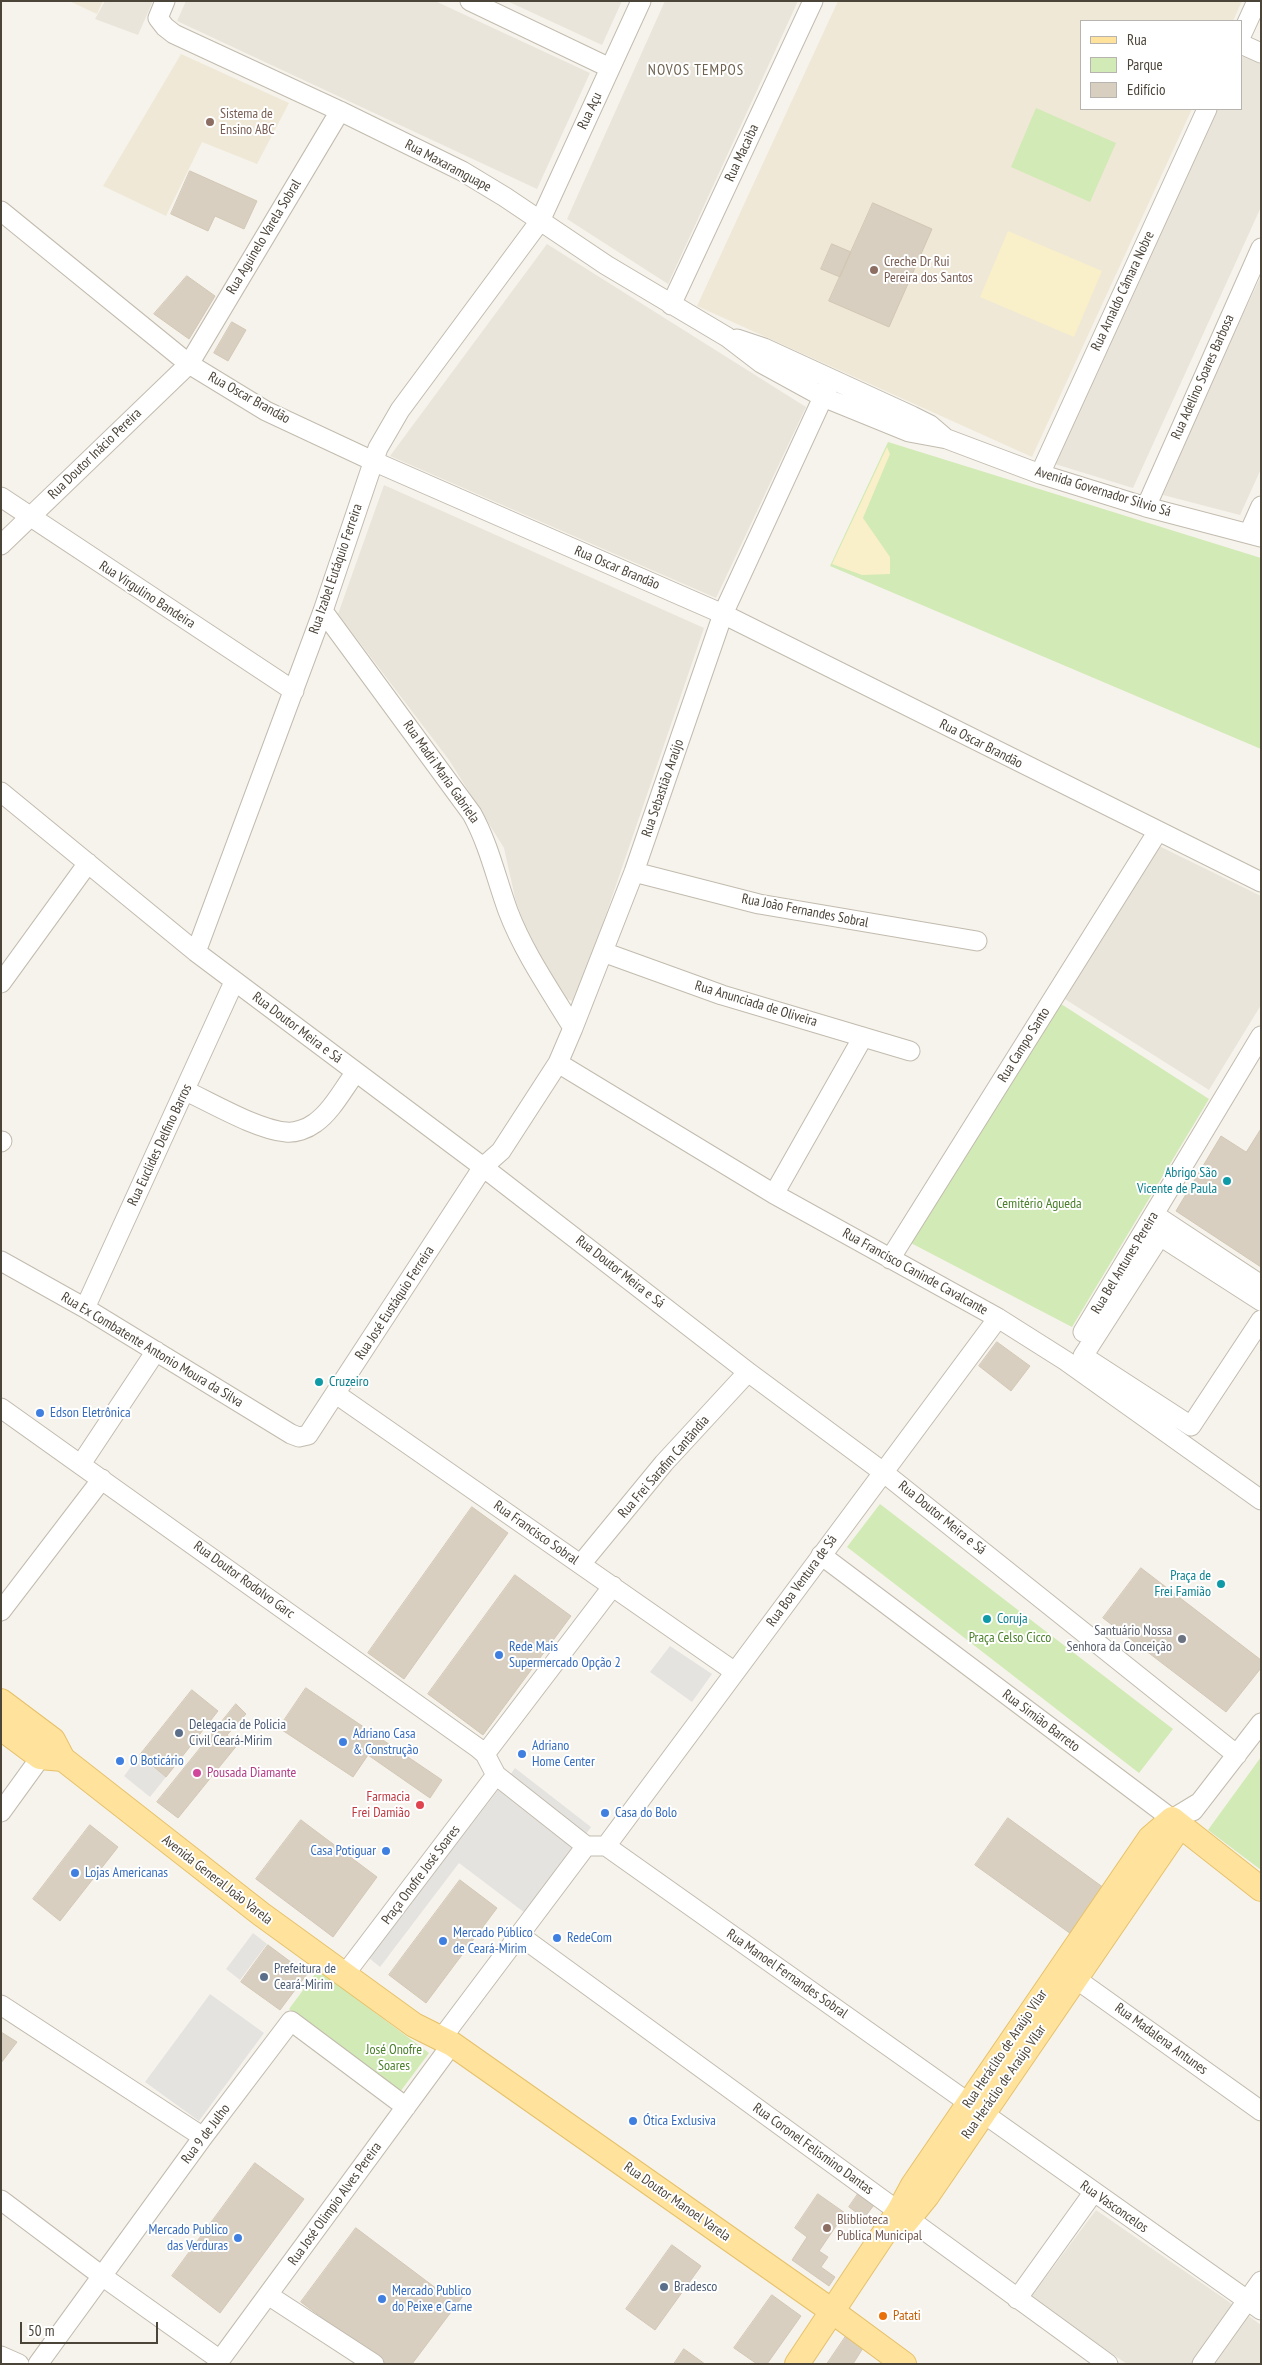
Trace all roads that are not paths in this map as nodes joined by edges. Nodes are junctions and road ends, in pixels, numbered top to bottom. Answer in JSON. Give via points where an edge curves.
{"nodes":[{"id":1,"x":470,"y":1,"type":"edge"},
{"id":2,"x":641,"y":1,"type":"edge"},
{"id":3,"x":813,"y":1,"type":"edge"},
{"id":4,"x":1257,"y":1,"type":"edge"},
{"id":5,"x":162,"y":10,"type":"edge"},
{"id":6,"x":1242,"y":34,"type":"edge"},
{"id":7,"x":1242,"y":44,"type":"edge"},
{"id":8,"x":1261,"y":53,"type":"edge"},
{"id":9,"x":610,"y":68,"type":"junction"},
{"id":10,"x":1207,"y":110,"type":"edge"},
{"id":11,"x":340,"y":111,"type":"junction"},
{"id":12,"x":1,"y":211,"type":"edge"},
{"id":13,"x":540,"y":221,"type":"junction"},
{"id":14,"x":1261,"y":248,"type":"edge"},
{"id":15,"x":671,"y":305,"type":"junction"},
{"id":16,"x":727,"y":337,"type":"junction"},
{"id":17,"x":189,"y":364,"type":"junction"},
{"id":18,"x":831,"y":380,"type":"junction"},
{"id":19,"x":823,"y":397,"type":"junction"},
{"id":20,"x":947,"y":439,"type":"junction"},
{"id":21,"x":373,"y":461,"type":"junction"},
{"id":22,"x":1040,"y":474,"type":"junction"},
{"id":23,"x":1,"y":497,"type":"edge"},
{"id":24,"x":1261,"y":506,"type":"edge"},
{"id":25,"x":1146,"y":507,"type":"junction"},
{"id":26,"x":30,"y":517,"type":"junction"},
{"id":27,"x":1255,"y":535,"type":"edge"},
{"id":28,"x":1,"y":544,"type":"edge"},
{"id":29,"x":323,"y":611,"type":"junction"},
{"id":30,"x":723,"y":614,"type":"junction"},
{"id":31,"x":294,"y":691,"type":"junction"},
{"id":32,"x":1,"y":792,"type":"edge"},
{"id":33,"x":1158,"y":831,"type":"junction"},
{"id":34,"x":88,"y":863,"type":"junction"},
{"id":35,"x":634,"y":872,"type":"junction"},
{"id":36,"x":1261,"y":882,"type":"edge"},
{"id":37,"x":978,"y":941,"type":"dead end"},
{"id":38,"x":196,"y":952,"type":"junction"},
{"id":39,"x":603,"y":952,"type":"junction"},
{"id":40,"x":5,"y":970,"type":"edge"},
{"id":41,"x":234,"y":982,"type":"junction"},
{"id":42,"x":573,"y":1028,"type":"junction"},
{"id":43,"x":1261,"y":1036,"type":"edge"},
{"id":44,"x":863,"y":1037,"type":"junction"},
{"id":45,"x":910,"y":1051,"type":"dead end"},
{"id":46,"x":558,"y":1063,"type":"junction"},
{"id":47,"x":356,"y":1072,"type":"junction"},
{"id":48,"x":186,"y":1091,"type":"junction"},
{"id":49,"x":484,"y":1167,"type":"junction"},
{"id":50,"x":774,"y":1194,"type":"junction"},
{"id":51,"x":1155,"y":1215,"type":"junction"},
{"id":52,"x":890,"y":1259,"type":"junction"},
{"id":53,"x":1,"y":1261,"type":"edge"},
{"id":54,"x":1261,"y":1285,"type":"edge"},
{"id":55,"x":1261,"y":1301,"type":"edge"},
{"id":56,"x":85,"y":1308,"type":"junction"},
{"id":57,"x":998,"y":1318,"type":"junction"},
{"id":58,"x":1261,"y":1320,"type":"edge"},
{"id":59,"x":1261,"y":1344,"type":"edge"},
{"id":60,"x":156,"y":1351,"type":"junction"},
{"id":61,"x":1066,"y":1361,"type":"junction"},
{"id":62,"x":748,"y":1372,"type":"junction"},
{"id":63,"x":336,"y":1394,"type":"junction"},
{"id":64,"x":1,"y":1408,"type":"edge"},
{"id":65,"x":303,"y":1437,"type":"joint"},
{"id":66,"x":1189,"y":1448,"type":"junction"},
{"id":67,"x":81,"y":1464,"type":"junction"},
{"id":68,"x":883,"y":1472,"type":"junction"},
{"id":69,"x":102,"y":1479,"type":"junction"},
{"id":70,"x":1261,"y":1500,"type":"edge"},
{"id":71,"x":820,"y":1555,"type":"junction"},
{"id":72,"x":582,"y":1564,"type":"junction"},
{"id":73,"x":613,"y":1586,"type":"junction"},
{"id":74,"x":1,"y":1611,"type":"edge"},
{"id":75,"x":735,"y":1672,"type":"junction"},
{"id":76,"x":1,"y":1701,"type":"edge"},
{"id":77,"x":1261,"y":1723,"type":"edge"},
{"id":78,"x":1,"y":1728,"type":"edge"},
{"id":79,"x":52,"y":1752,"type":"junction"},
{"id":80,"x":486,"y":1754,"type":"junction"},
{"id":81,"x":1238,"y":1755,"type":"junction"},
{"id":82,"x":496,"y":1775,"type":"junction"},
{"id":83,"x":1,"y":1812,"type":"edge"},
{"id":84,"x":1176,"y":1823,"type":"junction"},
{"id":85,"x":586,"y":1846,"type":"junction"},
{"id":86,"x":606,"y":1846,"type":"junction"},
{"id":87,"x":1261,"y":1888,"type":"edge"},
{"id":88,"x":519,"y":1935,"type":"junction"},
{"id":89,"x":1068,"y":1973,"type":"junction"},
{"id":90,"x":345,"y":1974,"type":"junction"},
{"id":91,"x":1,"y":2005,"type":"edge"},
{"id":92,"x":447,"y":2041,"type":"junction"},
{"id":93,"x":406,"y":2107,"type":"junction"},
{"id":94,"x":976,"y":2107,"type":"junction"},
{"id":95,"x":1261,"y":2111,"type":"edge"},
{"id":96,"x":203,"y":2137,"type":"junction"},
{"id":97,"x":1093,"y":2193,"type":"junction"},
{"id":98,"x":1,"y":2200,"type":"edge"},
{"id":99,"x":903,"y":2215,"type":"junction"},
{"id":100,"x":102,"y":2276,"type":"junction"},
{"id":101,"x":1261,"y":2281,"type":"edge"},
{"id":102,"x":268,"y":2295,"type":"junction"},
{"id":103,"x":1017,"y":2299,"type":"junction"},
{"id":104,"x":1254,"y":2305,"type":"edge"},
{"id":105,"x":837,"y":2314,"type":"junction"},
{"id":106,"x":1,"y":2356,"type":"edge"},
{"id":107,"x":219,"y":2362,"type":"edge"},
{"id":108,"x":19,"y":2364,"type":"edge"},
{"id":109,"x":38,"y":2364,"type":"edge"},
{"id":110,"x":374,"y":2364,"type":"edge"},
{"id":111,"x":797,"y":2364,"type":"edge"},
{"id":112,"x":811,"y":2364,"type":"edge"},
{"id":113,"x":904,"y":2364,"type":"edge"},
{"id":114,"x":1108,"y":2364,"type":"edge"},
{"id":115,"x":1202,"y":2364,"type":"edge"}],
"edges":[{"from":1,"to":9,"type":"street"},
{"from":2,"to":9,"type":"street","name":"Rua Açu"},
{"from":3,"to":15,"type":"street","name":"Rua Macaiba"},
{"from":4,"to":6,"type":"street"},
{"from":5,"to":11,"type":"street","name":"Rua Maxaramguape","via":[[165,27],[174,34]]},
{"from":7,"to":8,"type":"street"},
{"from":9,"to":13,"type":"street","name":"Rua Açu"},
{"from":10,"to":22,"type":"street","name":"Rua Arnaldo Câmara Nobre"},
{"from":11,"to":13,"type":"street","name":"Rua Maxaramguape","via":[[462,171]]},
{"from":11,"to":17,"type":"street","name":"Rua Aguinelo Varela Sobral"},
{"from":12,"to":17,"type":"street","name":"Rua Oscar Brandão"},
{"from":13,"to":15,"type":"street","name":"Rua Maxaramguape"},
{"from":13,"to":21,"type":"street","name":"Rua Izabel Eutáquio Ferreira","via":[[400,410]]},
{"from":14,"to":25,"type":"street","name":"Rua Adelino Soares Barbosa"},
{"from":15,"to":16,"type":"street","name":"Rua Maxaramguape"},
{"from":16,"to":18,"type":"street","name":"Rua Maxaramguape","via":[[745,340]]},
{"from":16,"to":19,"type":"street","name":"Rua Maxaramguape","via":[[761,363]]},
{"from":17,"to":21,"type":"street","name":"Rua Oscar Brandão","via":[[266,410]]},
{"from":17,"to":26,"type":"street","name":"Rua Doutor Inácio Pereira"},
{"from":18,"to":19,"type":"street","name":"Rua Sebastião Araújo"},
{"from":18,"to":20,"type":"street","name":"Avenida Governador Silvio Sá","via":[[930,425]]},
{"from":19,"to":20,"type":"street","name":"Avenida Governador Silvio Sá","via":[[909,432]]},
{"from":19,"to":30,"type":"street","name":"Rua Sebastião Araújo"},
{"from":20,"to":22,"type":"street","name":"Avenida Governador Silvio Sá"},
{"from":21,"to":29,"type":"street","name":"Rua Izabel Eutáquio Ferreira"},
{"from":21,"to":30,"type":"street","name":"Rua Oscar Brandão"},
{"from":22,"to":25,"type":"street","name":"Avenida Governador Silvio Sá"},
{"from":23,"to":26,"type":"street","name":"Rua Virgulino Bandeira"},
{"from":24,"to":27,"type":"street"},
{"from":25,"to":27,"type":"street","name":"Avenida Governador Silvio Sá"},
{"from":26,"to":28,"type":"street","name":"Rua Doutor Inácio Pereira"},
{"from":26,"to":31,"type":"street","name":"Rua Virgulino Bandeira"},
{"from":29,"to":31,"type":"street","name":"Rua Izabel Eutáquio Ferreira"},
{"from":29,"to":42,"type":"street","name":"Rua Madri Maria Gabriela","via":[[472,814],[486,841],[519,937]]},
{"from":30,"to":33,"type":"street","name":"Rua Oscar Brandão"},
{"from":30,"to":35,"type":"street","name":"Rua Sebastião Araújo"},
{"from":31,"to":38,"type":"street","name":"Rua Izabel Eutáquio Ferreira"},
{"from":32,"to":34,"type":"street","name":"Rua Doutor Meira e Sá"},
{"from":33,"to":36,"type":"street","name":"Rua Oscar Brandão"},
{"from":33,"to":52,"type":"street","name":"Rua Campo Santo"},
{"from":34,"to":38,"type":"street","name":"Rua Doutor Meira e Sá"},
{"from":34,"to":40,"type":"street"},
{"from":35,"to":37,"type":"street","name":"Rua João Fernandes Sobral","via":[[759,904]]},
{"from":35,"to":39,"type":"street","name":"Rua Sebastião Araújo"},
{"from":38,"to":41,"type":"street","name":"Rua Doutor Meira e Sá"},
{"from":39,"to":42,"type":"street","name":"Rua Sebastião Araújo"},
{"from":39,"to":44,"type":"street","name":"Rua Anunciada de Oliveira","via":[[722,995]]},
{"from":41,"to":47,"type":"street","name":"Rua Doutor Meira e Sá"},
{"from":41,"to":48,"type":"street","name":"Rua Euclides Delfino Barros"},
{"from":42,"to":46,"type":"street","name":"Rua Sebastião Araújo"},
{"from":43,"to":51,"type":"street","name":"Rua Bel Antunes Pereira"},
{"from":44,"to":45,"type":"street","name":"Rua Anunciada de Oliveira"},
{"from":44,"to":50,"type":"street"},
{"from":46,"to":49,"type":"street","name":"Rua Sebastião Araújo","via":[[501,1151]]},
{"from":46,"to":50,"type":"street","name":"Rua Francisco Caninde Cavalcante"},
{"from":47,"to":48,"type":"street","via":[[322,1117],[313,1125],[292,1132],[274,1130],[253,1122]]},
{"from":47,"to":49,"type":"street","name":"Rua Doutor Meira e Sá"},
{"from":48,"to":56,"type":"street","name":"Rua Euclides Delfino Barros"},
{"from":49,"to":62,"type":"street","name":"Rua Doutor Meira e Sá"},
{"from":49,"to":63,"type":"street","name":"Rua José Eustáquio Ferreira"},
{"from":50,"to":52,"type":"street","name":"Rua Francisco Caninde Cavalcante"},
{"from":51,"to":54,"type":"street"},
{"from":51,"to":61,"type":"street","name":"Rua Bel Antunes Pereira"},
{"from":52,"to":57,"type":"street","name":"Rua Francisco Caninde Cavalcante"},
{"from":53,"to":56,"type":"street","name":"Rua Ex Combatente Antonio Moura da Silva"},
{"from":55,"to":58,"type":"street","via":[[1160,1236],[1083,1356],[1191,1426]]},
{"from":56,"to":60,"type":"street","name":"Rua Ex Combatente Antonio Moura da Silva"},
{"from":57,"to":61,"type":"street","name":"Rua Francisco Caninde Cavalcante"},
{"from":57,"to":68,"type":"street","name":"Rua Boa Ventura de Sá"},
{"from":59,"to":66,"type":"street"},
{"from":60,"to":65,"type":"street","name":"Rua Ex Combatente Antonio Moura da Silva","via":[[291,1434]]},
{"from":60,"to":67,"type":"street"},
{"from":61,"to":66,"type":"street","name":"Rua Francisco Caninde Cavalcante"},
{"from":62,"to":68,"type":"street","name":"Rua Doutor Meira e Sá"},
{"from":62,"to":72,"type":"street","name":"Rua Frei Sarafim Cantãndia","via":[[664,1463]]},
{"from":63,"to":65,"type":"street","name":"Rua José Eustáquio Ferreira","via":[[312,1430]]},
{"from":63,"to":72,"type":"street","name":"Rua Francisco Sobral"},
{"from":64,"to":67,"type":"street","name":"Rua Doutor Rodolvo Garc"},
{"from":66,"to":70,"type":"street","name":"Rua Francisco Caninde Cavalcante"},
{"from":67,"to":69,"type":"street","name":"Rua Doutor Rodolvo Garc"},
{"from":68,"to":71,"type":"street","name":"Rua Boa Ventura de Sá"},
{"from":68,"to":81,"type":"street","name":"Rua Doutor Meira e Sá"},
{"from":69,"to":74,"type":"street"},
{"from":69,"to":80,"type":"street","name":"Rua Doutor Rodolvo Garc"},
{"from":71,"to":75,"type":"street","name":"Rua Boa Ventura de Sá"},
{"from":71,"to":84,"type":"street","name":"Rua Simião Barreto"},
{"from":72,"to":73,"type":"street","name":"Rua Francisco Sobral"},
{"from":73,"to":75,"type":"street","name":"Rua Francisco Sobral"},
{"from":73,"to":80,"type":"street"},
{"from":75,"to":86,"type":"street","name":"Rua Boa Ventura de Sá"},
{"from":76,"to":79,"type":"main road","name":"Avenida General João Varela"},
{"from":77,"to":81,"type":"street"},
{"from":78,"to":79,"type":"main road"},
{"from":79,"to":83,"type":"street"},
{"from":79,"to":90,"type":"main road","name":"Avenida General João Varela","via":[[261,1914]]},
{"from":80,"to":82,"type":"street"},
{"from":81,"to":84,"type":"street","via":[[1200,1802]]},
{"from":82,"to":85,"type":"street"},
{"from":82,"to":90,"type":"street","name":"Praça Onofre José Soares"},
{"from":84,"to":87,"type":"main road","name":"Rua Simião Barreto"},
{"from":84,"to":89,"type":"main road"},
{"from":85,"to":86,"type":"street"},
{"from":85,"to":88,"type":"street"},
{"from":86,"to":94,"type":"street","name":"Rua Manoel Fernandes Sobral"},
{"from":88,"to":92,"type":"street"},
{"from":88,"to":99,"type":"street","name":"Rua Coronel Felismino Dantas"},
{"from":89,"to":94,"type":"main road","name":"Rua Heráclito de Araújo Vilar"},
{"from":89,"to":95,"type":"street","name":"Rua Madalena Antunes"},
{"from":90,"to":92,"type":"main road","name":"Avenida General João Varela","via":[[414,2025]]},
{"from":91,"to":96,"type":"street"},
{"from":92,"to":93,"type":"street","name":"Rua José Olimpio Alves Pereira"},
{"from":92,"to":105,"type":"main road","name":"Rua Doutor Manoel Varela"},
{"from":93,"to":96,"type":"street","name":"Rua 9 de Julho","via":[[291,2021]]},
{"from":93,"to":102,"type":"street","name":"Rua José Olimpio Alves Pereira"},
{"from":94,"to":97,"type":"street","name":"Rua Vasconcelos"},
{"from":94,"to":99,"type":"main road","name":"Rua Heráclito de Araújo Vilar","via":[[913,2185]]},
{"from":96,"to":100,"type":"street","name":"Rua 9 de Julho"},
{"from":97,"to":103,"type":"street"},
{"from":97,"to":104,"type":"street","name":"Rua Vasconcelos"},
{"from":98,"to":100,"type":"street"},
{"from":99,"to":103,"type":"street","name":"Rua Coronel Felismino Dantas"},
{"from":99,"to":105,"type":"main road"},
{"from":100,"to":107,"type":"street"},
{"from":100,"to":109,"type":"street","name":"Rua 9 de Julho"},
{"from":101,"to":104,"type":"street"},
{"from":102,"to":107,"type":"street","name":"Rua José Olimpio Alves Pereira"},
{"from":102,"to":110,"type":"street"},
{"from":103,"to":114,"type":"street","name":"Rua Coronel Felismino Dantas"},
{"from":104,"to":115,"type":"street"},
{"from":105,"to":111,"type":"main road"},
{"from":105,"to":112,"type":"main road"},
{"from":105,"to":113,"type":"main road","name":"Rua Doutor Manoel Varela"},
{"from":106,"to":108,"type":"street"}]}
